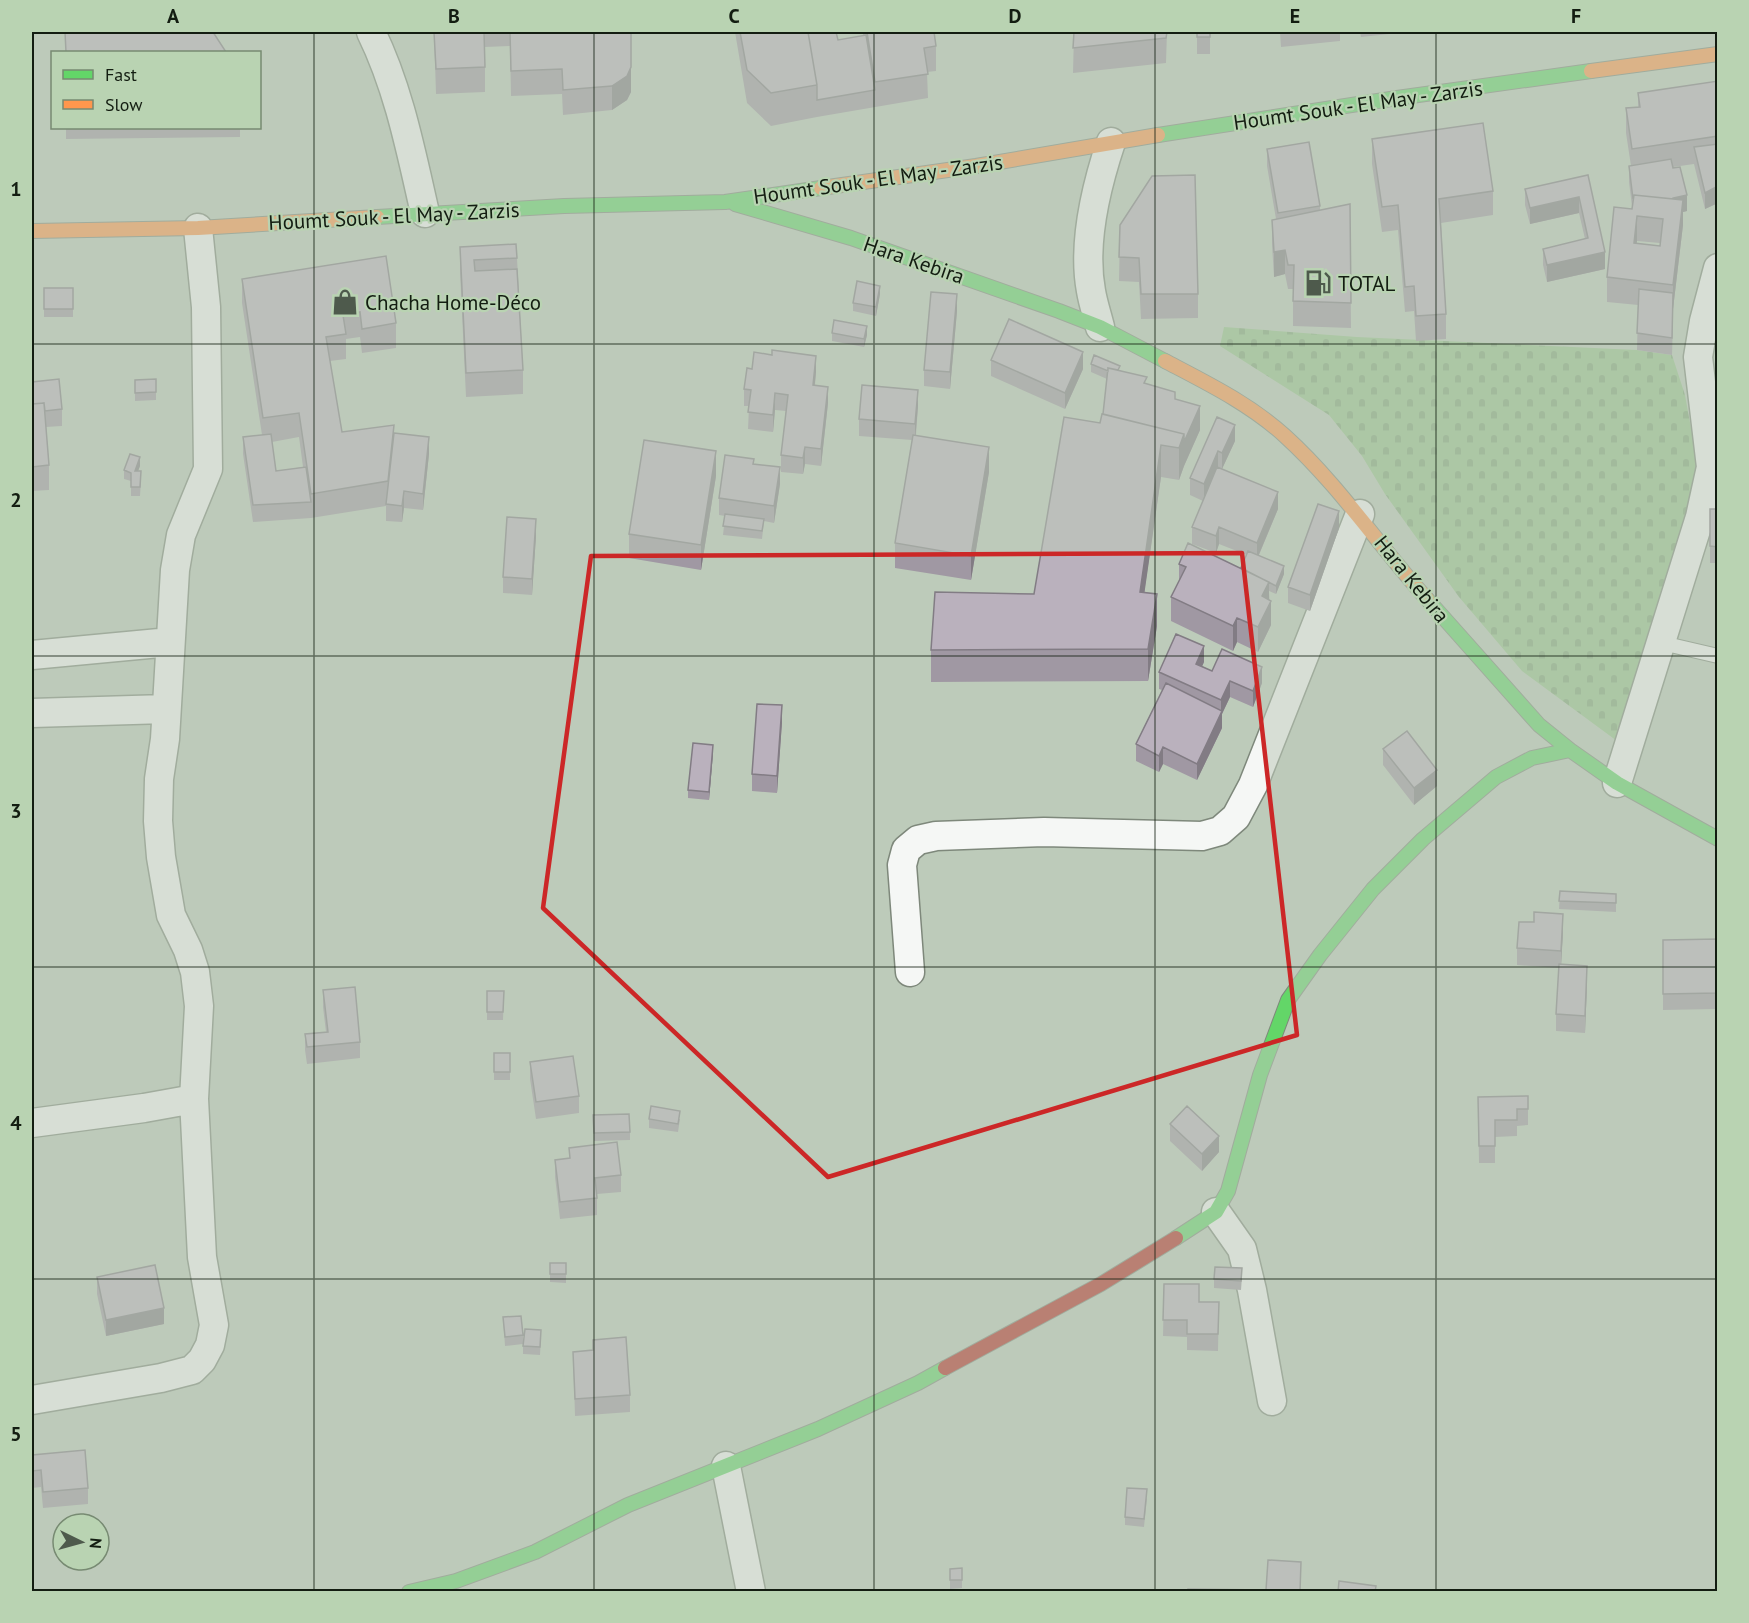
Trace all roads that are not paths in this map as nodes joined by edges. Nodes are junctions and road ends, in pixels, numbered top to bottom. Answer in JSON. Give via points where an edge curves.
{"nodes":[{"id":1,"x":371,"y":32,"type":"edge"},
{"id":2,"x":1718,"y":54,"type":"edge"},
{"id":3,"x":1112,"y":142,"type":"junction"},
{"id":4,"x":725,"y":202,"type":"junction"},
{"id":5,"x":425,"y":213,"type":"junction"},
{"id":6,"x":198,"y":228,"type":"junction"},
{"id":7,"x":32,"y":231,"type":"edge"},
{"id":8,"x":1717,"y":271,"type":"edge"},
{"id":9,"x":1100,"y":327,"type":"junction"},
{"id":10,"x":1360,"y":514,"type":"junction"},
{"id":11,"x":1709,"y":517,"type":"edge"},
{"id":12,"x":170,"y":642,"type":"junction"},
{"id":13,"x":1662,"y":643,"type":"junction"},
{"id":14,"x":32,"y":655,"type":"edge"},
{"id":15,"x":1718,"y":656,"type":"edge"},
{"id":16,"x":166,"y":709,"type":"junction"},
{"id":17,"x":32,"y":713,"type":"edge"},
{"id":18,"x":1570,"y":750,"type":"junction"},
{"id":19,"x":1617,"y":783,"type":"junction"},
{"id":20,"x":1718,"y":839,"type":"edge"},
{"id":21,"x":910,"y":972,"type":"dead end"},
{"id":22,"x":194,"y":1099,"type":"junction"},
{"id":23,"x":32,"y":1123,"type":"edge"},
{"id":24,"x":1216,"y":1212,"type":"junction"},
{"id":25,"x":32,"y":1400,"type":"edge"},
{"id":26,"x":1272,"y":1401,"type":"dead end"},
{"id":27,"x":726,"y":1466,"type":"junction"},
{"id":28,"x":409,"y":1592,"type":"edge"},
{"id":29,"x":751,"y":1592,"type":"edge"}],
"edges":[{"from":1,"to":5,"type":"street","via":[[386,62]]},
{"from":2,"to":3,"type":"street","name":"Houmt Souk - El May - Zarzis"},
{"from":3,"to":4,"type":"street","name":"Houmt Souk - El May - Zarzis"},
{"from":3,"to":9,"type":"street","via":[[1099,176],[1089,253],[1090,290]]},
{"from":4,"to":5,"type":"street","name":"Houmt Souk - El May - Zarzis"},
{"from":4,"to":9,"type":"street","name":"Hara Kebira","via":[[852,238]]},
{"from":5,"to":6,"type":"street","name":"Houmt Souk - El May - Zarzis"},
{"from":6,"to":7,"type":"street","name":"Houmt Souk - El May - Zarzis"},
{"from":6,"to":12,"type":"street","via":[[206,307],[208,469],[181,536]]},
{"from":8,"to":11,"type":"street","via":[[1698,357],[1711,467]]},
{"from":9,"to":10,"type":"street","name":"Hara Kebira","via":[[1237,399],[1285,436]]},
{"from":10,"to":18,"type":"street","name":"Hara Kebira","via":[[1412,583],[1499,681],[1539,725]]},
{"from":10,"to":21,"type":"street","via":[[1253,785],[1236,817],[1220,831],[1202,836],[1044,832],[918,840],[906,850],[902,865]]},
{"from":11,"to":13,"type":"street"},
{"from":12,"to":14,"type":"street"},
{"from":12,"to":16,"type":"street"},
{"from":13,"to":15,"type":"lane"},
{"from":13,"to":19,"type":"street"},
{"from":16,"to":17,"type":"street"},
{"from":16,"to":22,"type":"street","via":[[158,821],[171,915],[189,950],[200,1006]]},
{"from":18,"to":19,"type":"street","name":"Hara Kebira"},
{"from":18,"to":24,"type":"street","via":[[1533,758],[1496,777],[1423,839],[1373,889],[1320,954],[1288,1000],[1260,1075],[1228,1191]]},
{"from":19,"to":20,"type":"street","name":"Hara Kebira"},
{"from":22,"to":23,"type":"street"},
{"from":22,"to":25,"type":"street","via":[[202,1257],[214,1325],[202,1360],[192,1370],[161,1378]]},
{"from":24,"to":26,"type":"street","via":[[1242,1249]]},
{"from":24,"to":27,"type":"street","via":[[1149,1257],[918,1383]]},
{"from":27,"to":28,"type":"street","via":[[628,1505],[535,1552],[456,1581]]},
{"from":27,"to":29,"type":"street"}]}
